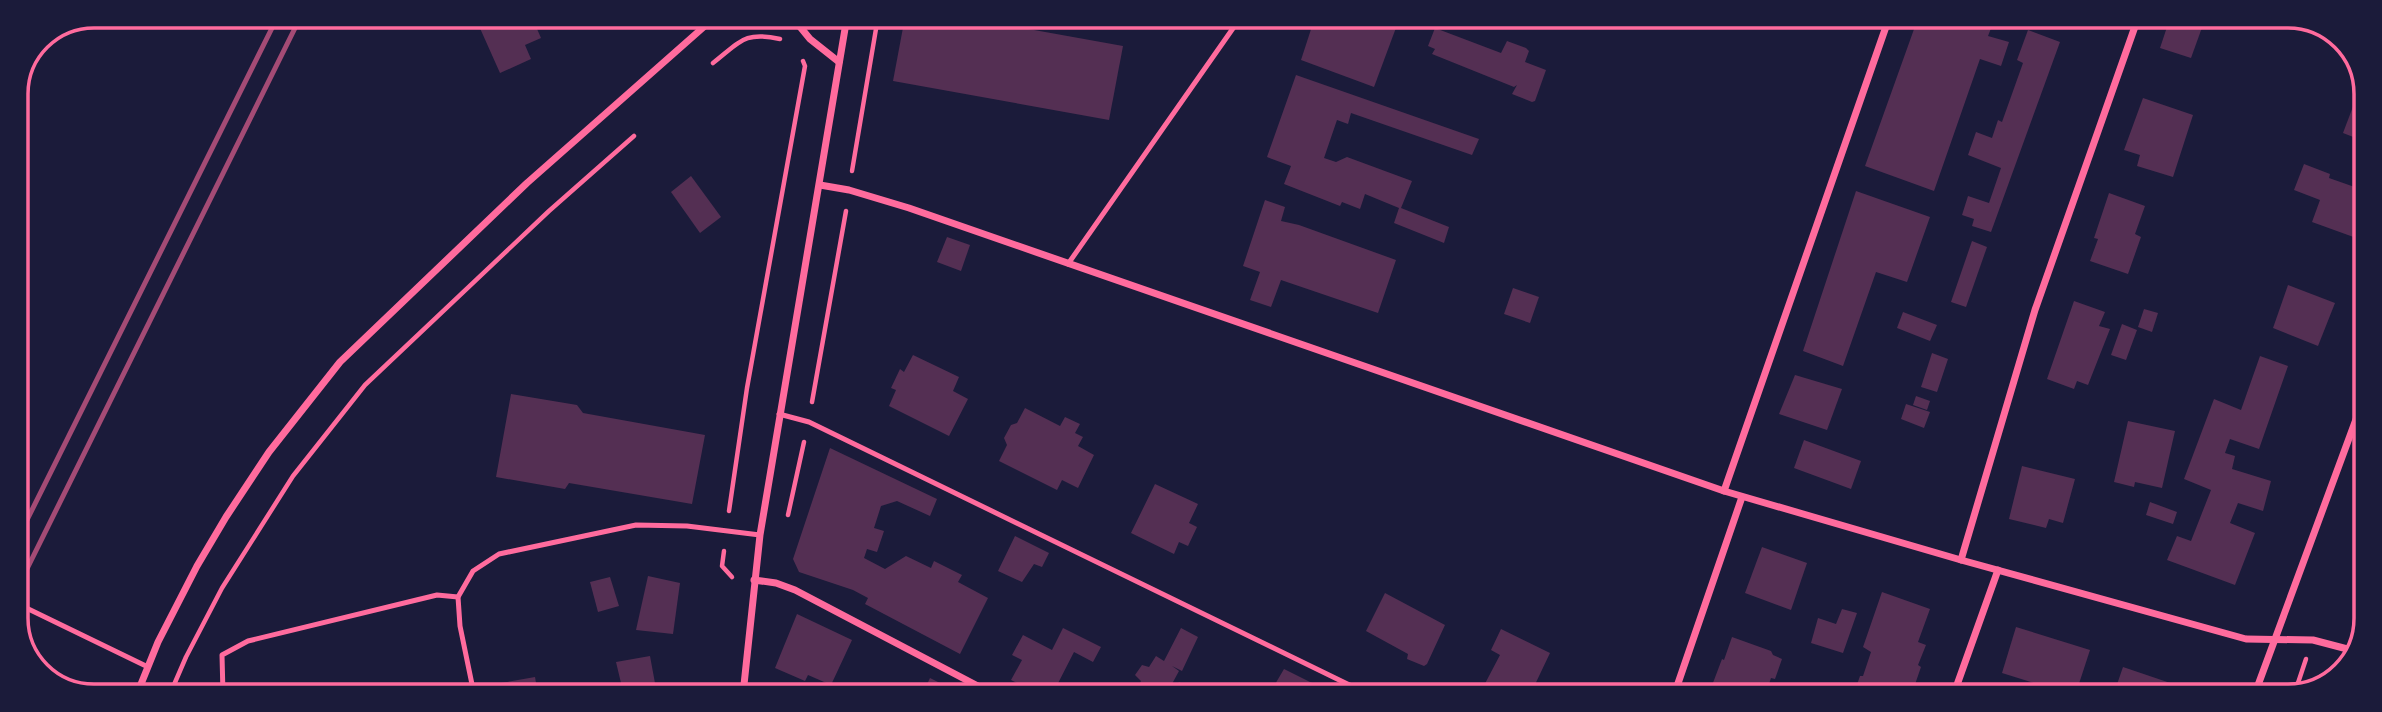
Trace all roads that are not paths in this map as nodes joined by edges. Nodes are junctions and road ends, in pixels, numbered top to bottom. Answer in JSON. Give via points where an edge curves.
{"nodes":[{"id":1,"x":701,"y":28,"type":"edge"},
{"id":2,"x":801,"y":28,"type":"edge"},
{"id":3,"x":845,"y":28,"type":"edge"},
{"id":4,"x":1234,"y":28,"type":"edge"},
{"id":5,"x":1886,"y":28,"type":"edge"},
{"id":6,"x":2134,"y":28,"type":"edge"},
{"id":7,"x":839,"y":62,"type":"junction"},
{"id":8,"x":820,"y":185,"type":"junction"},
{"id":9,"x":1068,"y":264,"type":"junction"},
{"id":10,"x":779,"y":414,"type":"junction"},
{"id":11,"x":2354,"y":425,"type":"edge"},
{"id":12,"x":1724,"y":491,"type":"junction"},
{"id":13,"x":1742,"y":497,"type":"junction"},
{"id":14,"x":760,"y":536,"type":"junction"},
{"id":15,"x":1961,"y":560,"type":"junction"},
{"id":16,"x":1998,"y":570,"type":"junction"},
{"id":17,"x":754,"y":580,"type":"junction"},
{"id":18,"x":458,"y":597,"type":"junction"},
{"id":19,"x":28,"y":609,"type":"edge"},
{"id":20,"x":2275,"y":639,"type":"junction"},
{"id":21,"x":2346,"y":649,"type":"edge"},
{"id":22,"x":148,"y":667,"type":"junction"},
{"id":23,"x":141,"y":684,"type":"edge"},
{"id":24,"x":223,"y":684,"type":"edge"},
{"id":25,"x":472,"y":684,"type":"edge"},
{"id":26,"x":744,"y":684,"type":"edge"},
{"id":27,"x":974,"y":684,"type":"edge"},
{"id":28,"x":1347,"y":684,"type":"edge"},
{"id":29,"x":1678,"y":684,"type":"edge"},
{"id":30,"x":1957,"y":684,"type":"edge"},
{"id":31,"x":2258,"y":684,"type":"edge"}],
"edges":[{"from":1,"to":22,"type":"street","via":[[527,183],[340,362],[268,452],[226,517]]},
{"from":2,"to":7,"type":"street"},
{"from":3,"to":7,"type":"street"},
{"from":4,"to":9,"type":"lane"},
{"from":5,"to":12,"type":"street"},
{"from":6,"to":15,"type":"street","via":[[2035,310]]},
{"from":7,"to":8,"type":"street"},
{"from":8,"to":9,"type":"street","via":[[849,190]]},
{"from":8,"to":10,"type":"street"},
{"from":9,"to":12,"type":"street"},
{"from":10,"to":14,"type":"street"},
{"from":10,"to":28,"type":"lane","via":[[809,422]]},
{"from":11,"to":20,"type":"street"},
{"from":12,"to":13,"type":"street"},
{"from":13,"to":15,"type":"street"},
{"from":13,"to":29,"type":"street"},
{"from":14,"to":17,"type":"street"},
{"from":14,"to":18,"type":"lane","via":[[636,524],[499,554],[473,571]]},
{"from":15,"to":16,"type":"street"},
{"from":16,"to":20,"type":"street","via":[[2246,639]]},
{"from":16,"to":30,"type":"street"},
{"from":17,"to":26,"type":"street"},
{"from":17,"to":27,"type":"street","via":[[795,590]]},
{"from":18,"to":24,"type":"lane","via":[[437,595],[248,641],[222,655]]},
{"from":18,"to":25,"type":"lane"},
{"from":19,"to":22,"type":"lane"},
{"from":20,"to":21,"type":"street","via":[[2313,640]]},
{"from":20,"to":31,"type":"street"},
{"from":22,"to":23,"type":"street"}]}
